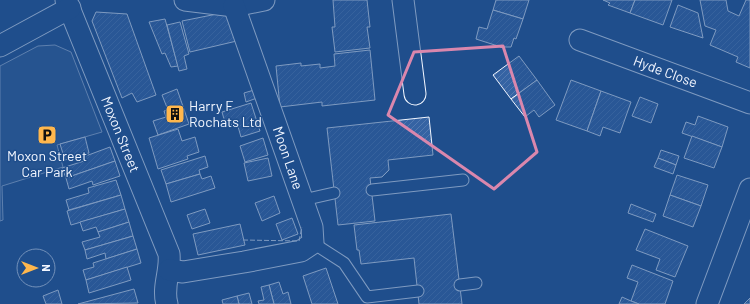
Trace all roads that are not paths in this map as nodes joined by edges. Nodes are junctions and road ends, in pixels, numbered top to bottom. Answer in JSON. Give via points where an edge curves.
{"nodes":[{"id":1,"x":185,"y":0,"type":"edge"},
{"id":2,"x":264,"y":0,"type":"edge"},
{"id":3,"x":403,"y":0,"type":"edge"},
{"id":4,"x":228,"y":3,"type":"edge"},
{"id":5,"x":68,"y":4,"type":"edge"},
{"id":6,"x":580,"y":40,"type":"dead end"},
{"id":7,"x":0,"y":46,"type":"edge"},
{"id":8,"x":415,"y":94,"type":"dead end"},
{"id":9,"x":750,"y":103,"type":"edge"},
{"id":10,"x":464,"y":180,"type":"dead end"},
{"id":11,"x":750,"y":189,"type":"edge"},
{"id":12,"x":372,"y":190,"type":"dead end"},
{"id":13,"x":334,"y":194,"type":"dead end"},
{"id":14,"x":303,"y":200,"type":"junction"},
{"id":15,"x":313,"y":243,"type":"junction"},
{"id":16,"x":169,"y":270,"type":"junction"},
{"id":17,"x":476,"y":283,"type":"dead end"},
{"id":18,"x":460,"y":285,"type":"dead end"},
{"id":19,"x":418,"y":291,"type":"dead end"},
{"id":20,"x":166,"y":304,"type":"edge"},
{"id":21,"x":707,"y":304,"type":"edge"}],
"edges":[{"from":1,"to":4,"type":"street"},
{"from":2,"to":4,"type":"street"},
{"from":3,"to":8,"type":"street"},
{"from":4,"to":14,"type":"street","name":"Moon Lane"},
{"from":5,"to":7,"type":"street"},
{"from":5,"to":16,"type":"street","name":"Moxon Street","via":[[169,254]]},
{"from":6,"to":9,"type":"street","name":"Hyde Close"},
{"from":10,"to":12,"type":"lane"},
{"from":11,"to":21,"type":"street"},
{"from":13,"to":14,"type":"lane"},
{"from":14,"to":15,"type":"street","name":"Moon Lane","via":[[312,227]]},
{"from":15,"to":16,"type":"street","via":[[301,251],[244,262],[183,272]]},
{"from":15,"to":19,"type":"lane","via":[[344,263],[367,297]]},
{"from":16,"to":20,"type":"street","name":"Moxon Street","via":[[164,295]]},
{"from":17,"to":18,"type":"lane"}]}
